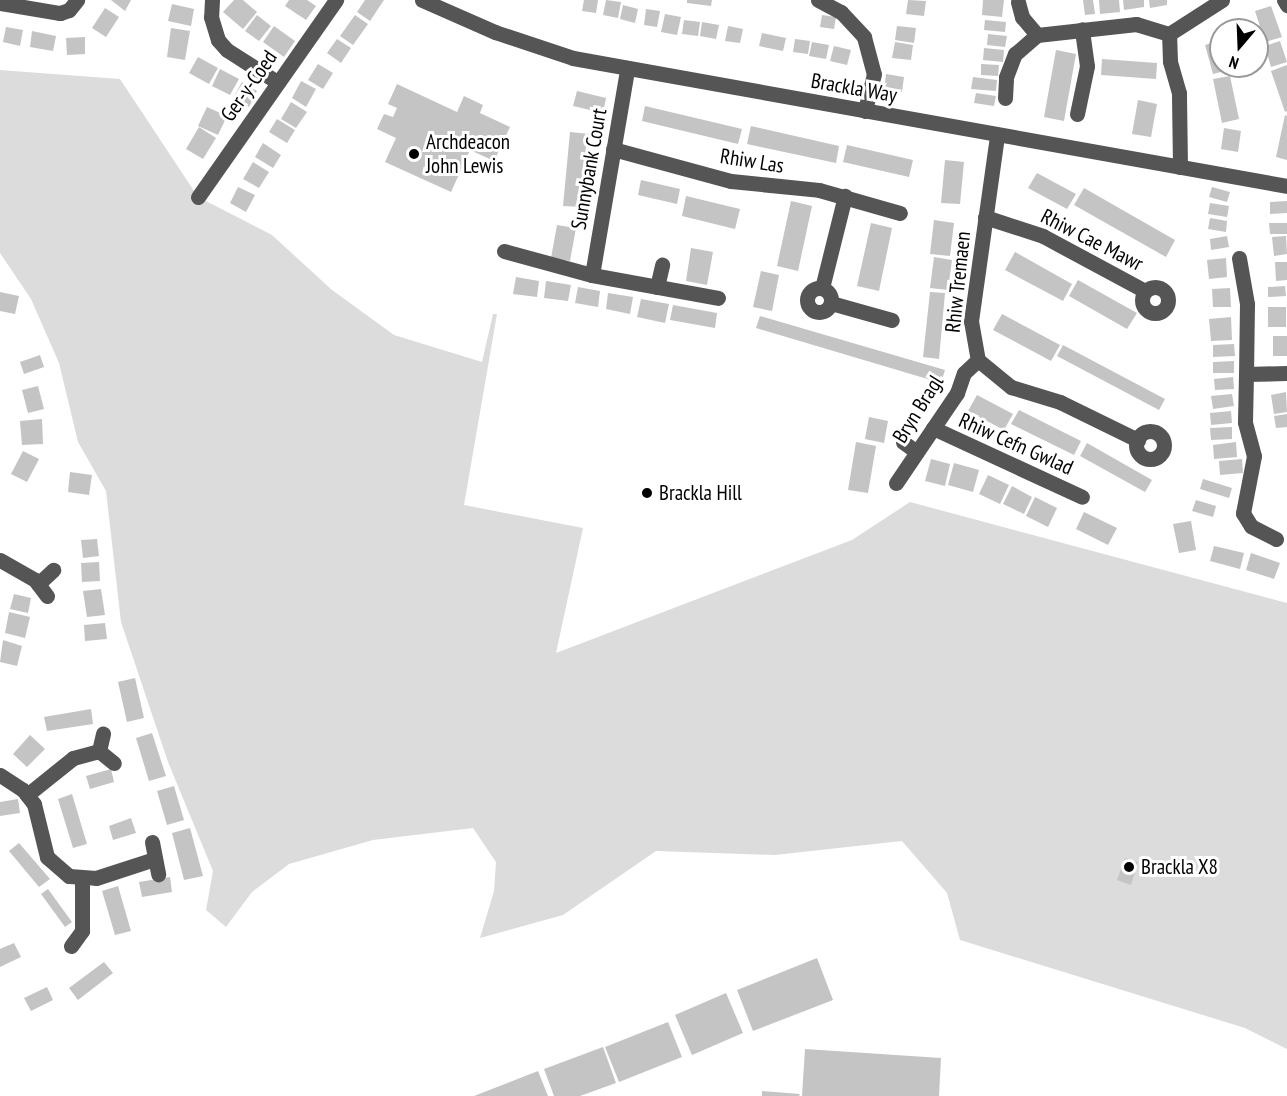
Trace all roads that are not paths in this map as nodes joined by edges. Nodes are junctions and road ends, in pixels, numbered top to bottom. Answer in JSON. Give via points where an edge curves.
{"nodes":[{"id":1,"x":77,"y":0,"type":"edge"},
{"id":2,"x":212,"y":0,"type":"edge"},
{"id":3,"x":336,"y":0,"type":"edge"},
{"id":4,"x":422,"y":0,"type":"edge"},
{"id":5,"x":818,"y":0,"type":"edge"},
{"id":6,"x":1222,"y":0,"type":"edge"},
{"id":7,"x":1284,"y":0,"type":"edge"},
{"id":8,"x":1018,"y":2,"type":"dead end"},
{"id":9,"x":0,"y":3,"type":"edge"},
{"id":10,"x":1287,"y":5,"type":"edge"},
{"id":11,"x":1082,"y":29,"type":"junction"},
{"id":12,"x":1169,"y":34,"type":"junction"},
{"id":13,"x":1037,"y":35,"type":"junction"},
{"id":14,"x":627,"y":70,"type":"junction"},
{"id":15,"x":277,"y":82,"type":"junction"},
{"id":16,"x":1005,"y":98,"type":"dead end"},
{"id":17,"x":865,"y":111,"type":"junction"},
{"id":18,"x":1077,"y":114,"type":"dead end"},
{"id":19,"x":997,"y":136,"type":"junction"},
{"id":20,"x":613,"y":149,"type":"junction"},
{"id":21,"x":1180,"y":167,"type":"junction"},
{"id":22,"x":1287,"y":186,"type":"edge"},
{"id":23,"x":845,"y":196,"type":"junction"},
{"id":24,"x":198,"y":197,"type":"dead end"},
{"id":25,"x":900,"y":213,"type":"dead end"},
{"id":26,"x":985,"y":217,"type":"junction"},
{"id":27,"x":504,"y":251,"type":"dead end"},
{"id":28,"x":1239,"y":258,"type":"dead end"},
{"id":29,"x":662,"y":265,"type":"dead end"},
{"id":30,"x":592,"y":275,"type":"junction"},
{"id":31,"x":657,"y":287,"type":"junction"},
{"id":32,"x":822,"y":288,"type":"junction"},
{"id":33,"x":1145,"y":291,"type":"dead end"},
{"id":34,"x":718,"y":298,"type":"dead end"},
{"id":35,"x":831,"y":303,"type":"junction"},
{"id":36,"x":892,"y":320,"type":"dead end"},
{"id":37,"x":978,"y":360,"type":"junction"},
{"id":38,"x":1287,"y":373,"type":"edge"},
{"id":39,"x":1246,"y":374,"type":"junction"},
{"id":40,"x":933,"y":428,"type":"junction"},
{"id":41,"x":1138,"y":440,"type":"dead end"},
{"id":42,"x":903,"y":442,"type":"dead end"},
{"id":43,"x":917,"y":452,"type":"junction"},
{"id":44,"x":896,"y":483,"type":"dead end"},
{"id":45,"x":1082,"y":497,"type":"dead end"},
{"id":46,"x":1276,"y":540,"type":"dead end"},
{"id":47,"x":0,"y":560,"type":"edge"},
{"id":48,"x":53,"y":570,"type":"dead end"},
{"id":49,"x":103,"y":733,"type":"dead end"},
{"id":50,"x":99,"y":751,"type":"junction"},
{"id":51,"x":114,"y":763,"type":"dead end"},
{"id":52,"x":0,"y":774,"type":"edge"},
{"id":53,"x":27,"y":795,"type":"junction"},
{"id":54,"x":152,"y":843,"type":"dead end"},
{"id":55,"x":82,"y":879,"type":"junction"},
{"id":56,"x":71,"y":946,"type":"dead end"}],
"edges":[{"from":1,"to":9,"type":"street","via":[[69,10],[60,13]]},
{"from":2,"to":15,"type":"street","via":[[211,17],[218,40],[226,50]]},
{"from":3,"to":15,"type":"street","name":"Ger-y-Coed"},
{"from":4,"to":14,"type":"street","name":"Brackla Way","via":[[530,45]]},
{"from":5,"to":17,"type":"street","via":[[841,12],[864,37],[874,74]]},
{"from":6,"to":12,"type":"street"},
{"from":7,"to":10,"type":"street"},
{"from":8,"to":13,"type":"street","via":[[1022,17]]},
{"from":11,"to":12,"type":"street","via":[[1136,24]]},
{"from":11,"to":13,"type":"street"},
{"from":11,"to":18,"type":"street","via":[[1088,66]]},
{"from":12,"to":21,"type":"street","via":[[1170,61],[1179,93]]},
{"from":13,"to":16,"type":"street","via":[[1016,54],[1006,77]]},
{"from":14,"to":17,"type":"street","name":"Brackla Way"},
{"from":14,"to":20,"type":"street","name":"Sunnybank Court"},
{"from":15,"to":24,"type":"street","name":"Ger-y-Coed"},
{"from":17,"to":19,"type":"street","name":"Brackla Way"},
{"from":19,"to":21,"type":"street","name":"Brackla Way"},
{"from":19,"to":26,"type":"street","name":"Rhiw Tremaen"},
{"from":20,"to":23,"type":"street","name":"Rhiw Las","via":[[731,181]]},
{"from":20,"to":30,"type":"street","name":"Sunnybank Court"},
{"from":21,"to":22,"type":"street","name":"Brackla Way"},
{"from":23,"to":25,"type":"street","name":"Rhiw Las","via":[[883,215]]},
{"from":23,"to":32,"type":"street"},
{"from":26,"to":33,"type":"street","name":"Rhiw Cae Mawr","via":[[1043,236]]},
{"from":26,"to":37,"type":"street","name":"Rhiw Tremaen","via":[[970,321]]},
{"from":27,"to":30,"type":"street"},
{"from":28,"to":39,"type":"street","via":[[1247,304]]},
{"from":29,"to":31,"type":"street"},
{"from":30,"to":31,"type":"street"},
{"from":31,"to":34,"type":"street"},
{"from":32,"to":35,"type":"street","via":[[830,294]]},
{"from":32,"to":35,"type":"street","via":[[808,294],[808,306],[819,313]]},
{"from":35,"to":36,"type":"street"},
{"from":37,"to":40,"type":"street","name":"Bryn Bragl","via":[[964,373],[957,393]]},
{"from":37,"to":41,"type":"street","name":"Rhiw Tremaen","via":[[1011,387],[1060,402]]},
{"from":38,"to":39,"type":"street"},
{"from":39,"to":46,"type":"street","via":[[1245,422],[1254,456],[1243,513],[1251,526]]},
{"from":40,"to":43,"type":"street","name":"Bryn Bragl"},
{"from":40,"to":45,"type":"street","name":"Rhiw Cefn Gwlad"},
{"from":42,"to":43,"type":"street"},
{"from":43,"to":44,"type":"street","name":"Bryn Bragl"},
{"from":47,"to":48,"type":"street","via":[[23,571],[42,590]]},
{"from":49,"to":50,"type":"street"},
{"from":50,"to":51,"type":"street"},
{"from":50,"to":53,"type":"street","via":[[73,758]]},
{"from":52,"to":53,"type":"street"},
{"from":53,"to":55,"type":"street","via":[[34,804],[47,857],[69,876]]},
{"from":54,"to":55,"type":"street","via":[[156,866]]},
{"from":55,"to":56,"type":"street","via":[[82,931]]}]}
